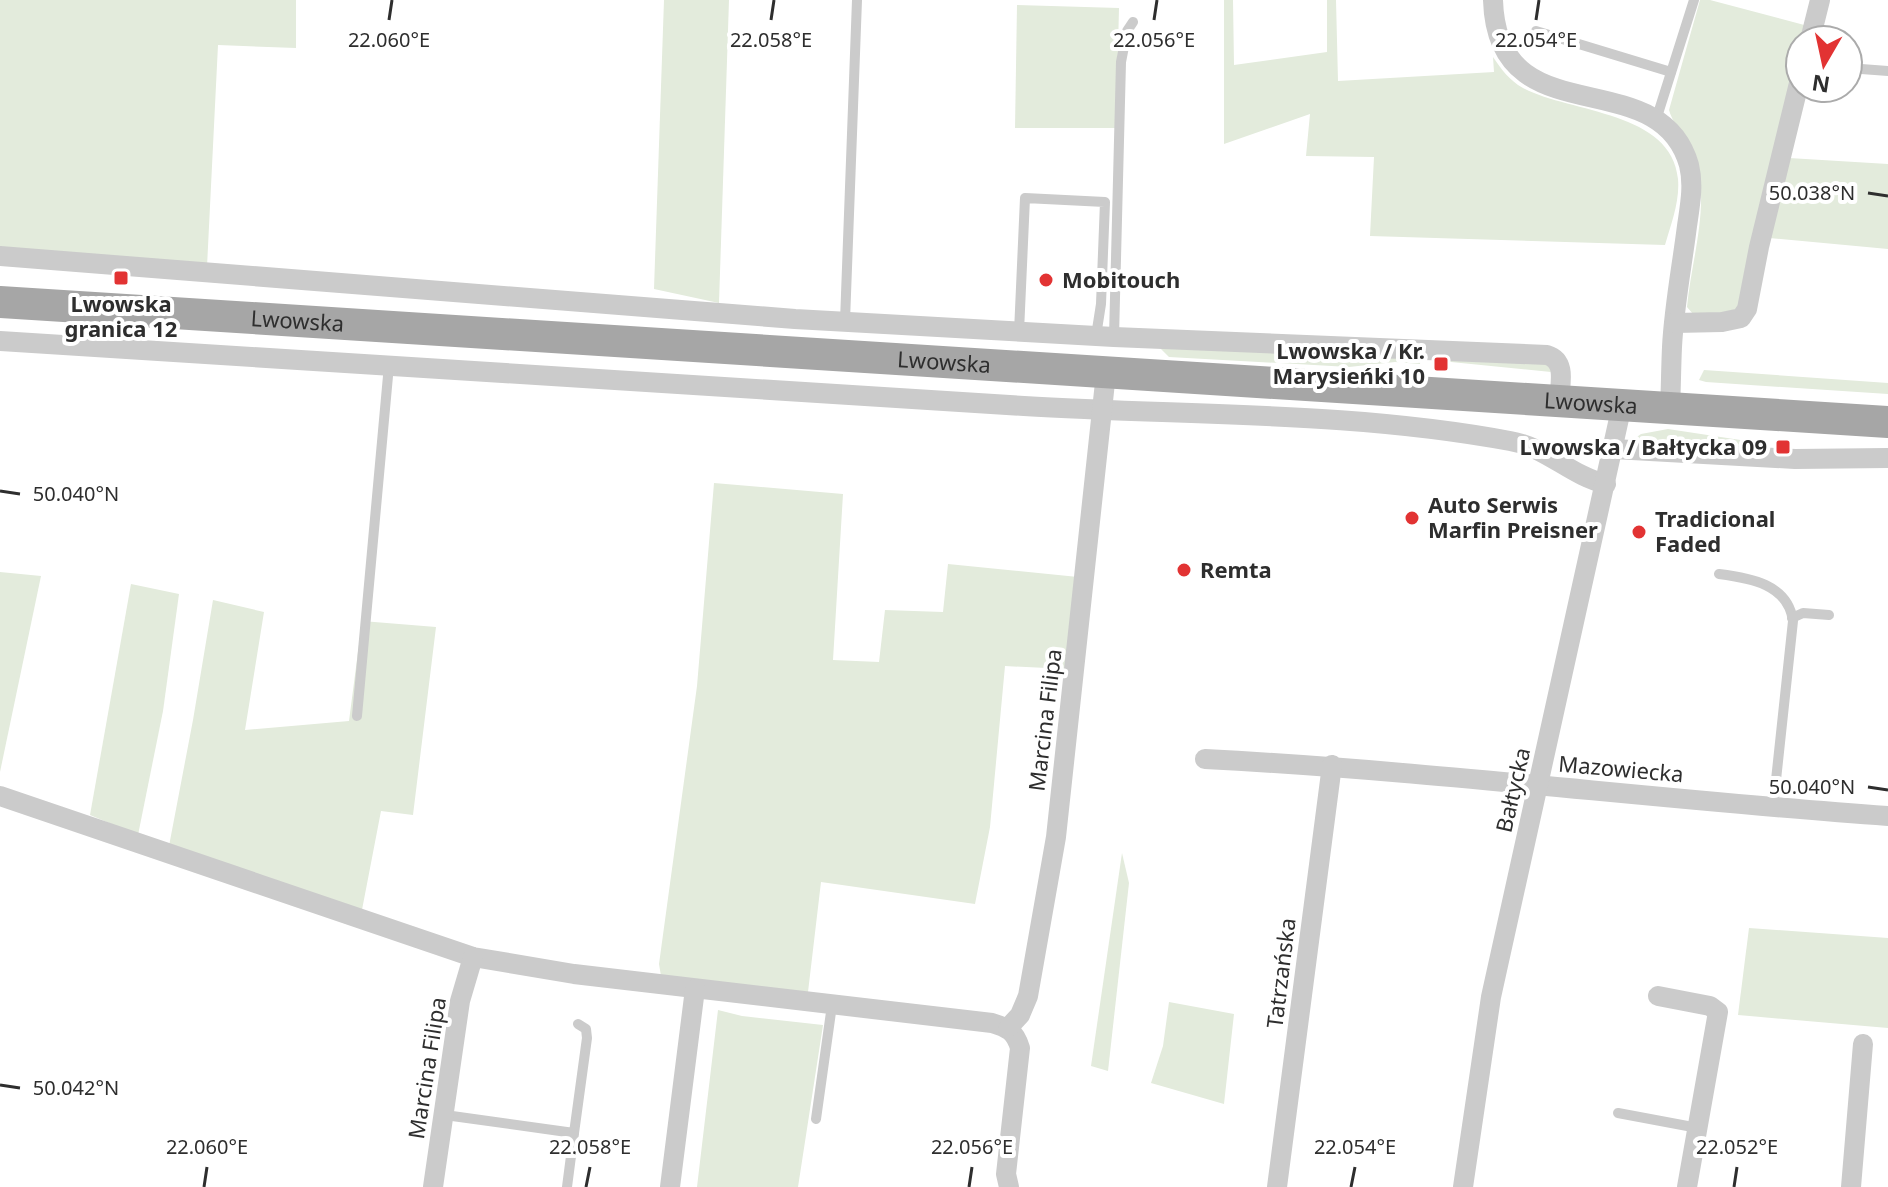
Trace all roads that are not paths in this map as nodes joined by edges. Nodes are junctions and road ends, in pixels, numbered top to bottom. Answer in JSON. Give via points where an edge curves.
{"nodes":[{"id":1,"x":857,"y":0,"type":"edge"},
{"id":2,"x":1493,"y":0,"type":"edge"},
{"id":3,"x":1694,"y":0,"type":"edge"},
{"id":4,"x":1820,"y":0,"type":"edge"},
{"id":5,"x":1133,"y":22,"type":"dead end"},
{"id":6,"x":1814,"y":24,"type":"edge"},
{"id":7,"x":1536,"y":31,"type":"dead end"},
{"id":8,"x":1864,"y":69,"type":"edge"},
{"id":9,"x":1888,"y":71,"type":"edge"},
{"id":10,"x":1671,"y":72,"type":"junction"},
{"id":11,"x":1794,"y":104,"type":"edge"},
{"id":12,"x":1656,"y":120,"type":"junction"},
{"id":13,"x":0,"y":256,"type":"edge"},
{"id":14,"x":4,"y":302,"type":"edge"},
{"id":15,"x":76,"y":307,"type":"junction"},
{"id":16,"x":159,"y":312,"type":"junction"},
{"id":17,"x":208,"y":315,"type":"junction"},
{"id":18,"x":247,"y":318,"type":"junction"},
{"id":19,"x":815,"y":320,"type":"junction"},
{"id":20,"x":845,"y":321,"type":"junction"},
{"id":21,"x":1675,"y":323,"type":"junction"},
{"id":22,"x":391,"y":327,"type":"junction"},
{"id":23,"x":458,"y":331,"type":"junction"},
{"id":24,"x":1019,"y":332,"type":"junction"},
{"id":25,"x":1105,"y":337,"type":"junction"},
{"id":26,"x":1150,"y":338,"type":"junction"},
{"id":27,"x":598,"y":340,"type":"junction"},
{"id":28,"x":3,"y":341,"type":"edge"},
{"id":29,"x":74,"y":345,"type":"junction"},
{"id":30,"x":667,"y":345,"type":"junction"},
{"id":31,"x":156,"y":350,"type":"junction"},
{"id":32,"x":205,"y":353,"type":"junction"},
{"id":33,"x":805,"y":354,"type":"junction"},
{"id":34,"x":245,"y":356,"type":"junction"},
{"id":35,"x":872,"y":358,"type":"junction"},
{"id":36,"x":961,"y":363,"type":"junction"},
{"id":37,"x":389,"y":365,"type":"junction"},
{"id":38,"x":1029,"y":368,"type":"junction"},
{"id":39,"x":456,"y":369,"type":"junction"},
{"id":40,"x":1106,"y":373,"type":"junction"},
{"id":41,"x":1149,"y":376,"type":"junction"},
{"id":42,"x":1185,"y":378,"type":"junction"},
{"id":43,"x":596,"y":379,"type":"junction"},
{"id":44,"x":665,"y":383,"type":"junction"},
{"id":45,"x":1257,"y":383,"type":"junction"},
{"id":46,"x":795,"y":392,"type":"junction"},
{"id":47,"x":870,"y":397,"type":"junction"},
{"id":48,"x":1559,"y":401,"type":"junction"},
{"id":49,"x":959,"y":402,"type":"junction"},
{"id":50,"x":1622,"y":405,"type":"junction"},
{"id":51,"x":1027,"y":406,"type":"junction"},
{"id":52,"x":1670,"y":408,"type":"junction"},
{"id":53,"x":1103,"y":411,"type":"junction"},
{"id":54,"x":1183,"y":414,"type":"junction"},
{"id":55,"x":1256,"y":416,"type":"junction"},
{"id":56,"x":1888,"y":422,"type":"edge"},
{"id":57,"x":1614,"y":449,"type":"junction"},
{"id":58,"x":1888,"y":458,"type":"edge"},
{"id":59,"x":1606,"y":484,"type":"junction"},
{"id":60,"x":1719,"y":574,"type":"dead end"},
{"id":61,"x":1829,"y":615,"type":"dead end"},
{"id":62,"x":1792,"y":618,"type":"junction"},
{"id":63,"x":357,"y":716,"type":"dead end"},
{"id":64,"x":1205,"y":759,"type":"dead end"},
{"id":65,"x":1332,"y":765,"type":"junction"},
{"id":66,"x":1539,"y":785,"type":"junction"},
{"id":67,"x":0,"y":796,"type":"edge"},
{"id":68,"x":1773,"y":808,"type":"junction"},
{"id":69,"x":1888,"y":816,"type":"edge"},
{"id":70,"x":473,"y":957,"type":"junction"},
{"id":71,"x":695,"y":989,"type":"junction"},
{"id":72,"x":1658,"y":996,"type":"dead end"},
{"id":73,"x":832,"y":1005,"type":"junction"},
{"id":74,"x":578,"y":1024,"type":"dead end"},
{"id":75,"x":1008,"y":1028,"type":"junction"},
{"id":76,"x":1863,"y":1044,"type":"dead end"},
{"id":77,"x":1618,"y":1113,"type":"dead end"},
{"id":78,"x":445,"y":1115,"type":"junction"},
{"id":79,"x":816,"y":1119,"type":"dead end"},
{"id":80,"x":1698,"y":1128,"type":"junction"},
{"id":81,"x":574,"y":1133,"type":"junction"},
{"id":82,"x":433,"y":1187,"type":"edge"},
{"id":83,"x":567,"y":1187,"type":"edge"},
{"id":84,"x":670,"y":1187,"type":"edge"},
{"id":85,"x":1009,"y":1187,"type":"edge"},
{"id":86,"x":1277,"y":1187,"type":"edge"},
{"id":87,"x":1463,"y":1187,"type":"edge"},
{"id":88,"x":1687,"y":1187,"type":"edge"},
{"id":89,"x":1851,"y":1187,"type":"edge"}],
"edges":[{"from":1,"to":20,"type":"lane"},
{"from":2,"to":12,"type":"street","via":[[1499,42],[1531,80]]},
{"from":3,"to":10,"type":"lane"},
{"from":4,"to":6,"type":"street"},
{"from":5,"to":25,"type":"lane","via":[[1121,62]]},
{"from":7,"to":10,"type":"lane"},
{"from":8,"to":9,"type":"lane"},
{"from":10,"to":12,"type":"lane"},
{"from":11,"to":21,"type":"street","via":[[1747,309],[1741,318],[1722,322]]},
{"from":12,"to":21,"type":"street","via":[[1681,145],[1692,184]]},
{"from":13,"to":19,"type":"street"},
{"from":14,"to":15,"type":"main road","name":"Lwowska"},
{"from":14,"to":28,"type":"street"},
{"from":15,"to":16,"type":"main road","name":"Lwowska"},
{"from":15,"to":29,"type":"street"},
{"from":16,"to":17,"type":"main road","name":"Lwowska"},
{"from":16,"to":31,"type":"street"},
{"from":17,"to":18,"type":"main road","name":"Lwowska"},
{"from":17,"to":32,"type":"street"},
{"from":18,"to":22,"type":"main road","name":"Lwowska"},
{"from":18,"to":34,"type":"street"},
{"from":19,"to":20,"type":"street"},
{"from":19,"to":33,"type":"street"},
{"from":20,"to":24,"type":"street"},
{"from":21,"to":52,"type":"street"},
{"from":22,"to":23,"type":"main road","name":"Lwowska"},
{"from":22,"to":37,"type":"street"},
{"from":23,"to":27,"type":"main road","name":"Lwowska"},
{"from":23,"to":39,"type":"street"},
{"from":24,"to":25,"type":"street"},
{"from":24,"to":25,"type":"lane","via":[[1025,198],[1105,202]]},
{"from":25,"to":26,"type":"street"},
{"from":26,"to":41,"type":"street"},
{"from":26,"to":48,"type":"street","via":[[1547,355],[1560,366]]},
{"from":27,"to":30,"type":"main road","name":"Lwowska"},
{"from":27,"to":43,"type":"street"},
{"from":28,"to":29,"type":"street"},
{"from":29,"to":31,"type":"street"},
{"from":30,"to":33,"type":"main road","name":"Lwowska"},
{"from":30,"to":44,"type":"street"},
{"from":31,"to":32,"type":"street"},
{"from":32,"to":34,"type":"street"},
{"from":33,"to":35,"type":"main road","name":"Lwowska"},
{"from":33,"to":46,"type":"street"},
{"from":34,"to":37,"type":"street"},
{"from":35,"to":36,"type":"main road","name":"Lwowska"},
{"from":35,"to":47,"type":"street"},
{"from":36,"to":38,"type":"main road","name":"Lwowska"},
{"from":36,"to":49,"type":"street"},
{"from":37,"to":39,"type":"street"},
{"from":37,"to":63,"type":"lane"},
{"from":38,"to":40,"type":"main road","name":"Lwowska"},
{"from":38,"to":51,"type":"street"},
{"from":39,"to":43,"type":"street"},
{"from":40,"to":41,"type":"main road","name":"Lwowska"},
{"from":40,"to":53,"type":"street","name":"Marcina Filipa"},
{"from":41,"to":42,"type":"main road","name":"Lwowska"},
{"from":42,"to":45,"type":"main road","name":"Lwowska"},
{"from":42,"to":54,"type":"street"},
{"from":43,"to":44,"type":"street"},
{"from":44,"to":46,"type":"street"},
{"from":45,"to":48,"type":"main road","name":"Lwowska"},
{"from":45,"to":55,"type":"street"},
{"from":46,"to":47,"type":"street"},
{"from":47,"to":49,"type":"street"},
{"from":48,"to":50,"type":"main road","name":"Lwowska"},
{"from":49,"to":51,"type":"street"},
{"from":50,"to":52,"type":"main road","name":"Lwowska"},
{"from":50,"to":57,"type":"street","name":"Bałtycka"},
{"from":51,"to":53,"type":"street"},
{"from":52,"to":56,"type":"main road","name":"Lwowska"},
{"from":53,"to":54,"type":"street"},
{"from":53,"to":75,"type":"street","name":"Marcina Filipa","via":[[1056,837],[1028,996]]},
{"from":54,"to":55,"type":"street"},
{"from":55,"to":59,"type":"street","via":[[1516,442]]},
{"from":57,"to":58,"type":"street","via":[[1795,459]]},
{"from":57,"to":59,"type":"street","name":"Bałtycka"},
{"from":59,"to":66,"type":"street","name":"Bałtycka"},
{"from":60,"to":62,"type":"lane","via":[[1771,587],[1786,602]]},
{"from":61,"to":62,"type":"lane","via":[[1803,613]]},
{"from":62,"to":68,"type":"lane"},
{"from":64,"to":65,"type":"street","name":"Mazowiecka"},
{"from":65,"to":66,"type":"street","name":"Mazowiecka"},
{"from":65,"to":86,"type":"street","name":"Tatrzańska"},
{"from":66,"to":68,"type":"street","name":"Mazowiecka"},
{"from":66,"to":87,"type":"street","name":"Bałtycka","via":[[1491,997]]},
{"from":67,"to":70,"type":"street"},
{"from":68,"to":69,"type":"street","name":"Mazowiecka"},
{"from":70,"to":71,"type":"street"},
{"from":70,"to":78,"type":"street","name":"Marcina Filipa","via":[[460,1001]]},
{"from":71,"to":73,"type":"street"},
{"from":71,"to":84,"type":"street"},
{"from":72,"to":80,"type":"street","via":[[1718,1012]]},
{"from":73,"to":75,"type":"street"},
{"from":73,"to":79,"type":"lane"},
{"from":74,"to":81,"type":"lane","via":[[586,1029],[587,1038]]},
{"from":75,"to":85,"type":"street","via":[[1020,1048],[1006,1174]]},
{"from":76,"to":89,"type":"street"},
{"from":77,"to":80,"type":"lane"},
{"from":78,"to":81,"type":"lane"},
{"from":78,"to":82,"type":"street","name":"Marcina Filipa"},
{"from":80,"to":88,"type":"street"},
{"from":81,"to":83,"type":"lane"}]}
